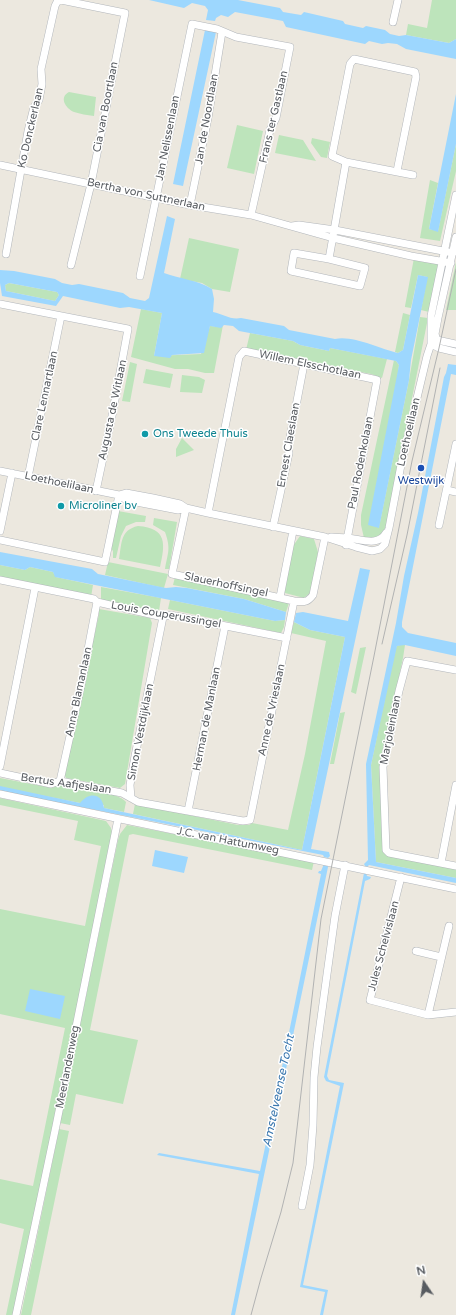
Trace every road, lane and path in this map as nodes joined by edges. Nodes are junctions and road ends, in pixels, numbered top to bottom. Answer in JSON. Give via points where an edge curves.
{"nodes":[{"id":1,"x":398,"y":0,"type":"edge"},
{"id":2,"x":60,"y":1,"type":"edge"},
{"id":3,"x":393,"y":22,"type":"dead end"},
{"id":4,"x":192,"y":24,"type":"joint"},
{"id":5,"x":222,"y":32,"type":"junction"},
{"id":6,"x":346,"y":162,"type":"junction"},
{"id":7,"x":0,"y":165,"type":"edge"},
{"id":8,"x":21,"y":169,"type":"junction"},
{"id":9,"x":397,"y":171,"type":"junction"},
{"id":10,"x":413,"y":175,"type":"dead end"},
{"id":11,"x":91,"y":184,"type":"junction"},
{"id":12,"x":456,"y":195,"type":"edge"},
{"id":13,"x":156,"y":197,"type":"junction"},
{"id":14,"x":190,"y":204,"type":"junction"},
{"id":15,"x":251,"y":215,"type":"junction"},
{"id":16,"x":292,"y":226,"type":"junction"},
{"id":17,"x":335,"y":230,"type":"junction"},
{"id":18,"x":456,"y":237,"type":"edge"},
{"id":19,"x":333,"y":238,"type":"junction"},
{"id":20,"x":444,"y":251,"type":"junction"},
{"id":21,"x":453,"y":253,"type":"junction"},
{"id":22,"x":6,"y":254,"type":"dead end"},
{"id":23,"x":329,"y":260,"type":"junction"},
{"id":24,"x":442,"y":261,"type":"junction"},
{"id":25,"x":451,"y":263,"type":"junction"},
{"id":26,"x":71,"y":265,"type":"dead end"},
{"id":27,"x":140,"y":276,"type":"dead end"},
{"id":28,"x":0,"y":304,"type":"edge"},
{"id":29,"x":61,"y":316,"type":"junction"},
{"id":30,"x":434,"y":342,"type":"junction"},
{"id":31,"x":456,"y":344,"type":"edge"},
{"id":32,"x":456,"y":352,"type":"edge"},
{"id":33,"x":304,"y":364,"type":"junction"},
{"id":34,"x":377,"y":380,"type":"joint"},
{"id":35,"x":456,"y":444,"type":"edge"},
{"id":36,"x":0,"y":471,"type":"edge"},
{"id":37,"x":12,"y":473,"type":"junction"},
{"id":38,"x":28,"y":476,"type":"junction"},
{"id":39,"x":96,"y":490,"type":"junction"},
{"id":40,"x":447,"y":490,"type":"junction"},
{"id":41,"x":456,"y":492,"type":"edge"},
{"id":42,"x":119,"y":495,"type":"junction"},
{"id":43,"x":186,"y":508,"type":"junction"},
{"id":44,"x":208,"y":514,"type":"junction"},
{"id":45,"x":439,"y":525,"type":"dead end"},
{"id":46,"x":273,"y":527,"type":"junction"},
{"id":47,"x":0,"y":531,"type":"edge"},
{"id":48,"x":293,"y":531,"type":"junction"},
{"id":49,"x":325,"y":537,"type":"junction"},
{"id":50,"x":0,"y":540,"type":"edge"},
{"id":51,"x":346,"y":541,"type":"junction"},
{"id":52,"x":0,"y":580,"type":"edge"},
{"id":53,"x":35,"y":588,"type":"junction"},
{"id":54,"x":280,"y":598,"type":"junction"},
{"id":55,"x":294,"y":601,"type":"junction"},
{"id":56,"x":97,"y":602,"type":"junction"},
{"id":57,"x":163,"y":616,"type":"junction"},
{"id":58,"x":225,"y":626,"type":"junction"},
{"id":59,"x":287,"y":638,"type":"junction"},
{"id":60,"x":456,"y":670,"type":"edge"},
{"id":61,"x":0,"y":766,"type":"edge"},
{"id":62,"x":0,"y":774,"type":"edge"},
{"id":63,"x":60,"y":781,"type":"junction"},
{"id":64,"x":456,"y":785,"type":"edge"},
{"id":65,"x":0,"y":794,"type":"edge"},
{"id":66,"x":131,"y":798,"type":"junction"},
{"id":67,"x":188,"y":811,"type":"junction"},
{"id":68,"x":118,"y":819,"type":"junction"},
{"id":69,"x":441,"y":863,"type":"junction"},
{"id":70,"x":345,"y":866,"type":"junction"},
{"id":71,"x":456,"y":866,"type":"edge"},
{"id":72,"x":401,"y":877,"type":"junction"},
{"id":73,"x":456,"y":889,"type":"edge"},
{"id":74,"x":449,"y":926,"type":"dead end"},
{"id":75,"x":416,"y":951,"type":"dead end"},
{"id":76,"x":442,"y":957,"type":"junction"},
{"id":77,"x":456,"y":1012,"type":"edge"},
{"id":78,"x":428,"y":1015,"type":"junction"},
{"id":79,"x":302,"y":1206,"type":"dead end"},
{"id":80,"x":16,"y":1315,"type":"edge"}],
"edges":[{"from":1,"to":3,"type":"street"},
{"from":2,"to":8,"type":"street","name":"Ko Donckerlaan","via":[[55,6],[41,69],[39,100],[34,107]]},
{"from":2,"to":11,"type":"street","name":"Cia van Boortlaan","via":[[125,13]]},
{"from":4,"to":5,"type":"street","name":"Frans ter Gastlaan"},
{"from":4,"to":13,"type":"street","name":"Jan Nelissenlaan"},
{"from":5,"to":14,"type":"street","name":"Jan de Noordlaan"},
{"from":5,"to":15,"type":"street","name":"Frans ter Gastlaan","via":[[290,47],[276,118],[270,130]]},
{"from":6,"to":9,"type":"street"},
{"from":6,"to":9,"type":"street","via":[[332,156],[350,64],[354,59],[415,72]]},
{"from":6,"to":17,"type":"street"},
{"from":7,"to":8,"type":"street","name":"Bertha von Suttnerlaan"},
{"from":8,"to":11,"type":"street","name":"Bertha von Suttnerlaan"},
{"from":8,"to":22,"type":"street","name":"Ko Donckerlaan"},
{"from":9,"to":10,"type":"street"},
{"from":11,"to":13,"type":"street","name":"Bertha von Suttnerlaan"},
{"from":11,"to":26,"type":"street","name":"Cia van Boortlaan"},
{"from":12,"to":20,"type":"street"},
{"from":13,"to":14,"type":"street","name":"Bertha von Suttnerlaan"},
{"from":13,"to":27,"type":"street","name":"Jan Nelissenlaan"},
{"from":14,"to":15,"type":"street","name":"Bertha von Suttnerlaan"},
{"from":15,"to":16,"type":"street","name":"Bertha von Suttnerlaan"},
{"from":16,"to":17,"type":"street","name":"Bertha von Suttnerlaan"},
{"from":16,"to":19,"type":"street","name":"Bertha von Suttnerlaan"},
{"from":17,"to":19,"type":"street"},
{"from":17,"to":20,"type":"street","name":"Bertha von Suttnerlaan"},
{"from":18,"to":21,"type":"street"},
{"from":19,"to":23,"type":"street"},
{"from":19,"to":24,"type":"street","name":"Bertha von Suttnerlaan"},
{"from":20,"to":21,"type":"street","name":"Bertha von Suttnerlaan"},
{"from":20,"to":24,"type":"street"},
{"from":21,"to":25,"type":"street"},
{"from":23,"to":23,"type":"street","via":[[294,253],[291,271],[360,286],[365,268]]},
{"from":24,"to":25,"type":"street","name":"Bertha von Suttnerlaan"},
{"from":24,"to":30,"type":"street","via":[[431,316]]},
{"from":25,"to":30,"type":"street"},
{"from":28,"to":29,"type":"street"},
{"from":29,"to":38,"type":"street","name":"Clare Lennartlaan"},
{"from":29,"to":39,"type":"street","name":"Augusta de Witlaan","via":[[128,329]]},
{"from":30,"to":31,"type":"street"},
{"from":30,"to":32,"type":"street","via":[[439,348]]},
{"from":30,"to":51,"type":"street","name":"Loethoelilaan","via":[[401,465],[385,544],[380,549],[372,551]]},
{"from":33,"to":34,"type":"street","name":"Willem Elsschotlaan"},
{"from":33,"to":44,"type":"street","name":"Willem Elsschotlaan","via":[[244,351],[240,357]]},
{"from":33,"to":46,"type":"street","name":"Ernest Claeslaan"},
{"from":34,"to":51,"type":"street","name":"Paul Rodenkolaan"},
{"from":35,"to":40,"type":"street"},
{"from":36,"to":37,"type":"street","name":"Loethoelilaan"},
{"from":37,"to":38,"type":"street","name":"Loethoelilaan"},
{"from":37,"to":47,"type":"street"},
{"from":38,"to":39,"type":"street","name":"Loethoelilaan"},
{"from":39,"to":42,"type":"street","name":"Loethoelilaan"},
{"from":40,"to":41,"type":"street"},
{"from":40,"to":45,"type":"street"},
{"from":42,"to":43,"type":"street","name":"Loethoelilaan","via":[[126,500],[178,510]]},
{"from":42,"to":50,"type":"street","via":[[105,562]]},
{"from":43,"to":44,"type":"street","name":"Loethoelilaan"},
{"from":43,"to":54,"type":"street","name":"Slauerhoffsingel","via":[[172,574]]},
{"from":44,"to":46,"type":"street","name":"Loethoelilaan"},
{"from":46,"to":48,"type":"street","name":"Loethoelilaan"},
{"from":48,"to":49,"type":"street","name":"Loethoelilaan"},
{"from":48,"to":54,"type":"street"},
{"from":49,"to":51,"type":"street","name":"Loethoelilaan"},
{"from":49,"to":55,"type":"street","via":[[313,595],[305,602]]},
{"from":52,"to":53,"type":"street","name":"Louis Couperussingel"},
{"from":53,"to":56,"type":"street","name":"Louis Couperussingel","via":[[94,599]]},
{"from":53,"to":61,"type":"street"},
{"from":54,"to":55,"type":"street","name":"Slauerhoffsingel"},
{"from":55,"to":59,"type":"street","name":"Anne de Vrieslaan"},
{"from":56,"to":57,"type":"street","name":"Louis Couperussingel"},
{"from":56,"to":63,"type":"street","name":"Anna Blamanlaan"},
{"from":57,"to":58,"type":"street","name":"Louis Couperussingel","via":[[170,615]]},
{"from":57,"to":66,"type":"street","name":"Simon Vestdijklaan","via":[[135,756],[130,785]]},
{"from":58,"to":59,"type":"street","name":"Louis Couperussingel"},
{"from":58,"to":67,"type":"street","name":"Herman de Manlaan"},
{"from":59,"to":67,"type":"street","name":"Anne de Vrieslaan","via":[[250,820]]},
{"from":60,"to":69,"type":"street","name":"Marjoleinlaan","via":[[407,661],[383,767],[386,850],[389,853]]},
{"from":62,"to":63,"type":"street","name":"Bertus Aafjeslaan","via":[[51,784]]},
{"from":63,"to":66,"type":"street","name":"Bertus Aafjeslaan","via":[[122,793]]},
{"from":64,"to":69,"type":"street"},
{"from":65,"to":68,"type":"street","name":"J.C. van Hattumweg"},
{"from":66,"to":67,"type":"street","via":[[138,802]]},
{"from":68,"to":70,"type":"street","name":"J.C. van Hattumweg"},
{"from":68,"to":80,"type":"street","name":"Meerlandenweg"},
{"from":69,"to":71,"type":"street","name":"Marjoleinlaan"},
{"from":70,"to":72,"type":"street","name":"J.C. van Hattumweg"},
{"from":70,"to":79,"type":"street","via":[[335,916],[317,1047],[314,1126]]},
{"from":72,"to":73,"type":"street","name":"J.C. van Hattumweg"},
{"from":72,"to":78,"type":"street","name":"Jules Schelvislaan","via":[[370,1000]]},
{"from":74,"to":76,"type":"street"},
{"from":75,"to":76,"type":"street"},
{"from":76,"to":78,"type":"street"},
{"from":77,"to":78,"type":"street","name":"Jules Schelvislaan"}]}
